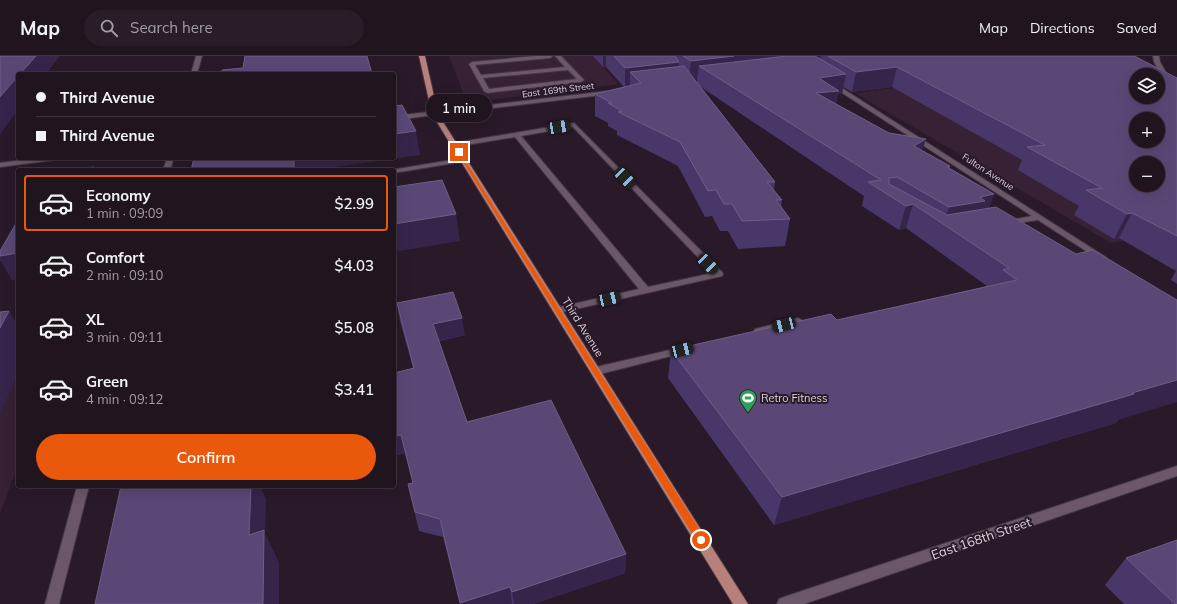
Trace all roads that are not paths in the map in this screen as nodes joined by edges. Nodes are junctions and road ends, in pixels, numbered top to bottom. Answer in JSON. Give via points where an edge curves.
{"nodes":[{"id":1,"x":199,"y":56,"type":"edge"},
{"id":2,"x":422,"y":56,"type":"edge"},
{"id":3,"x":550,"y":56,"type":"edge"},
{"id":4,"x":558,"y":56,"type":"edge"},
{"id":5,"x":1156,"y":56,"type":"edge"},
{"id":6,"x":570,"y":68,"type":"junction"},
{"id":7,"x":1160,"y":68,"type":"edge"},
{"id":8,"x":195,"y":72,"type":"edge"},
{"id":9,"x":1165,"y":76,"type":"edge"},
{"id":10,"x":479,"y":77,"type":"junction"},
{"id":11,"x":824,"y":78,"type":"edge"},
{"id":12,"x":1171,"y":79,"type":"edge"},
{"id":13,"x":547,"y":90,"type":"junction"},
{"id":14,"x":611,"y":93,"type":"edge"},
{"id":15,"x":556,"y":99,"type":"junction"},
{"id":16,"x":435,"y":114,"type":"junction"},
{"id":17,"x":396,"y":118,"type":"edge"},
{"id":18,"x":516,"y":134,"type":"junction"},
{"id":19,"x":454,"y":145,"type":"junction"},
{"id":20,"x":39,"y":160,"type":"edge"},
{"id":21,"x":464,"y":160,"type":"junction"},
{"id":22,"x":0,"y":165,"type":"edge"},
{"id":23,"x":396,"y":171,"type":"edge"},
{"id":24,"x":1040,"y":218,"type":"junction"},
{"id":25,"x":1001,"y":225,"type":"edge"},
{"id":26,"x":1112,"y":264,"type":"edge"},
{"id":27,"x":646,"y":290,"type":"junction"},
{"id":28,"x":558,"y":310,"type":"junction"},
{"id":29,"x":798,"y":321,"type":"edge"},
{"id":30,"x":746,"y":334,"type":"edge"},
{"id":31,"x":693,"y":347,"type":"edge"},
{"id":32,"x":596,"y":371,"type":"junction"},
{"id":33,"x":1177,"y":471,"type":"edge"},
{"id":34,"x":82,"y":488,"type":"edge"},
{"id":35,"x":52,"y":604,"type":"edge"},
{"id":36,"x":741,"y":604,"type":"edge"},
{"id":37,"x":784,"y":604,"type":"edge"}],
"edges":[{"from":1,"to":8,"type":"street"},
{"from":2,"to":16,"type":"main road","name":"Third Avenue"},
{"from":3,"to":10,"type":"street","via":[[472,64]]},
{"from":4,"to":6,"type":"street"},
{"from":5,"to":7,"type":"street"},
{"from":6,"to":10,"type":"street"},
{"from":6,"to":13,"type":"street","via":[[581,80]]},
{"from":9,"to":12,"type":"street"},
{"from":10,"to":13,"type":"street","via":[[487,91]]},
{"from":11,"to":24,"type":"street","name":"Fulton Avenue"},
{"from":13,"to":15,"type":"street"},
{"from":14,"to":15,"type":"street","name":"East 169th Street"},
{"from":15,"to":16,"type":"street","name":"East 169th Street"},
{"from":16,"to":17,"type":"street","name":"East 169th Street"},
{"from":16,"to":19,"type":"main road","name":"Third Avenue"},
{"from":18,"to":19,"type":"street"},
{"from":18,"to":27,"type":"street"},
{"from":18,"to":27,"type":"street","via":[[574,125],[719,274]]},
{"from":19,"to":21,"type":"main road","name":"Third Avenue"},
{"from":20,"to":22,"type":"street"},
{"from":21,"to":23,"type":"street"},
{"from":21,"to":28,"type":"main road","name":"Third Avenue"},
{"from":24,"to":25,"type":"street"},
{"from":24,"to":26,"type":"street","name":"Fulton Avenue"},
{"from":27,"to":28,"type":"street"},
{"from":28,"to":32,"type":"main road","name":"Third Avenue"},
{"from":29,"to":30,"type":"street"},
{"from":31,"to":32,"type":"street"},
{"from":32,"to":36,"type":"main road","name":"Third Avenue"},
{"from":33,"to":37,"type":"street","name":"East 168th Street"},
{"from":34,"to":35,"type":"street"}]}
